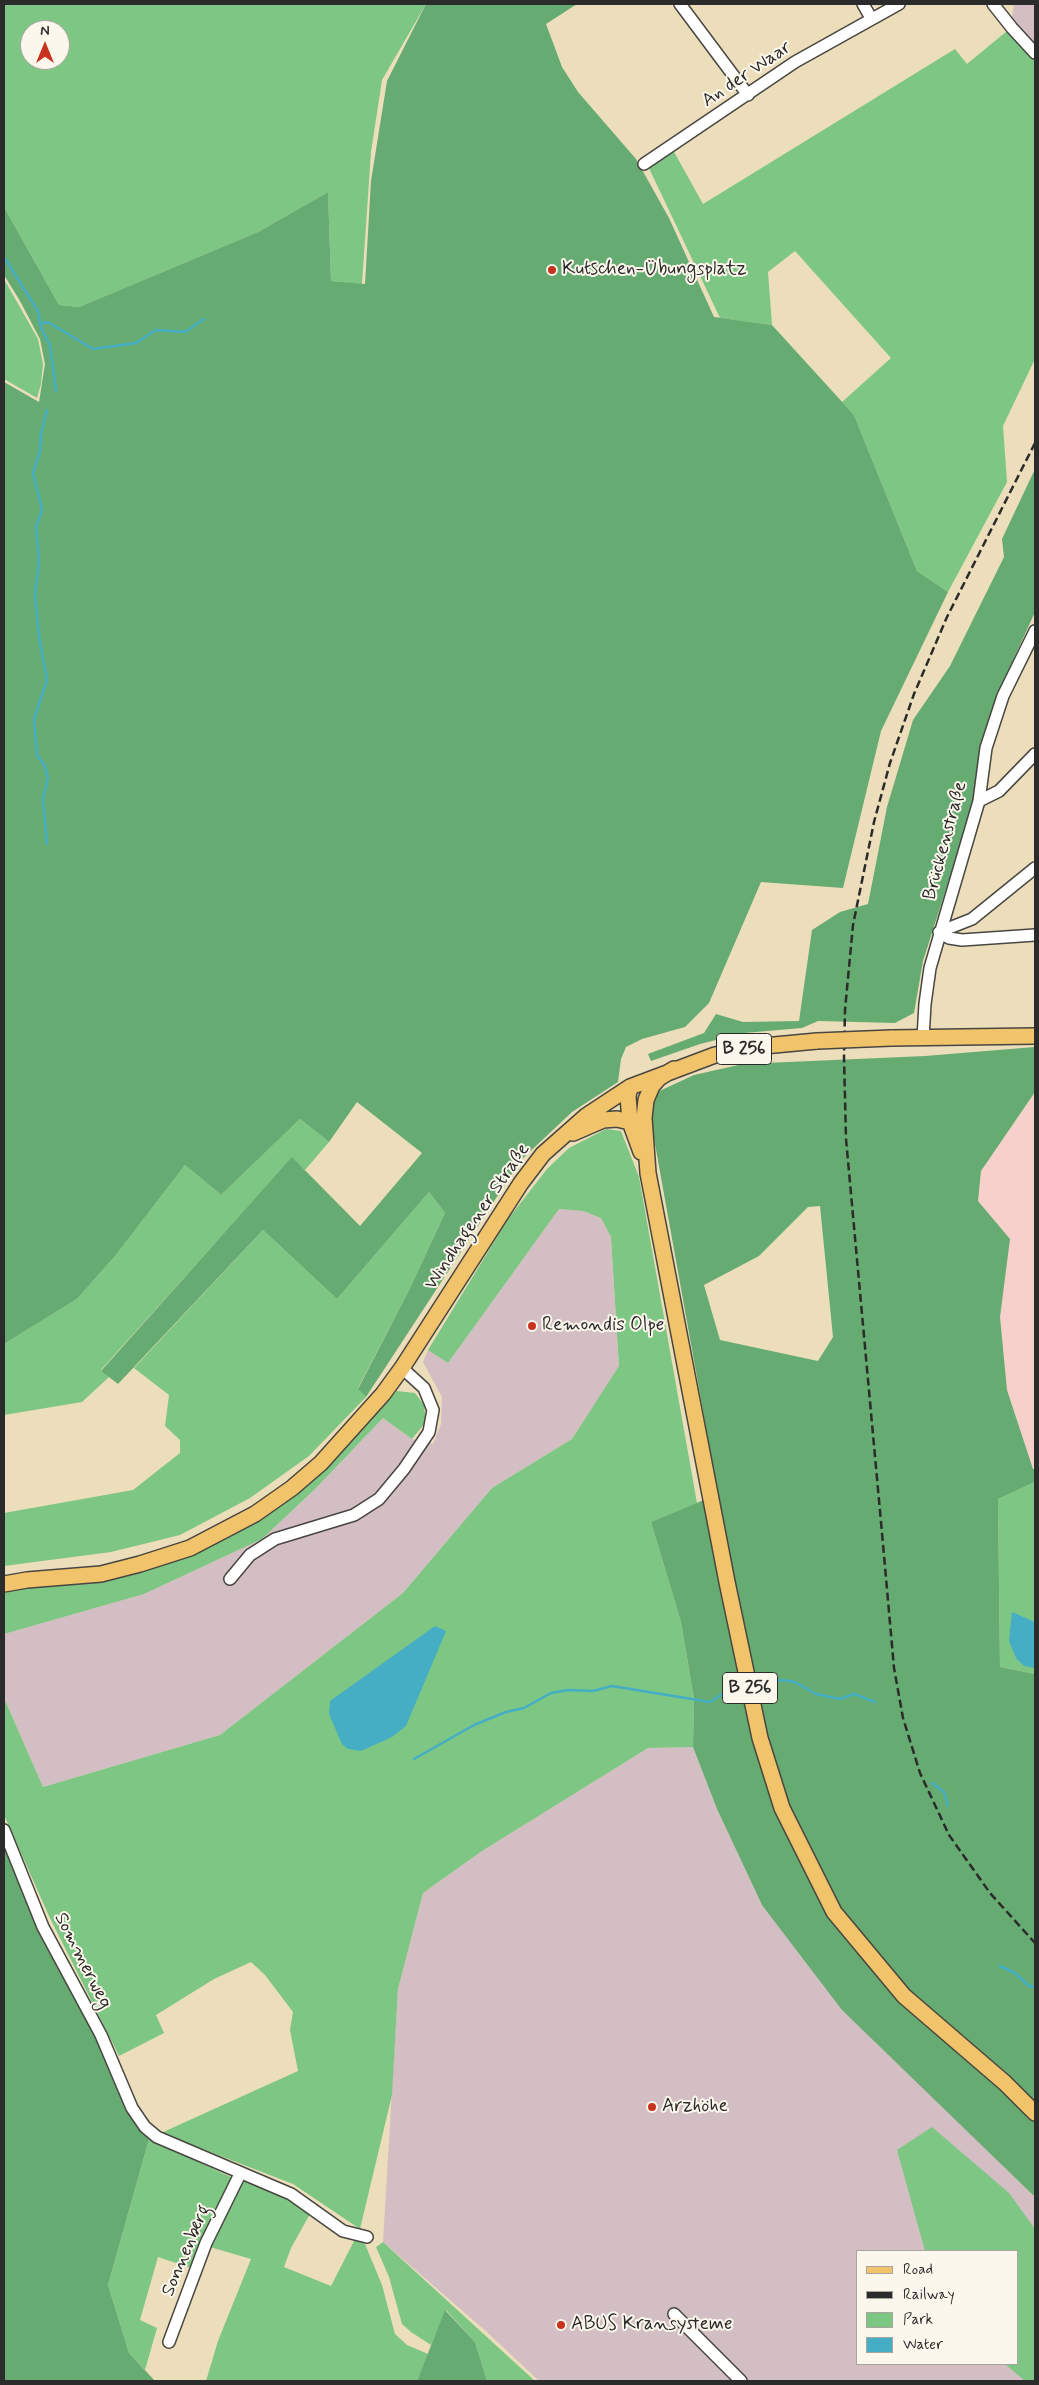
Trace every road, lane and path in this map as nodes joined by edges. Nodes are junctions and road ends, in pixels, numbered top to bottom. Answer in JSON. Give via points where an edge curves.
{"nodes":[{"id":1,"x":680,"y":4,"type":"edge"},
{"id":2,"x":863,"y":4,"type":"edge"},
{"id":3,"x":899,"y":4,"type":"edge"},
{"id":4,"x":993,"y":4,"type":"edge"},
{"id":5,"x":871,"y":18,"type":"junction"},
{"id":6,"x":1035,"y":52,"type":"edge"},
{"id":7,"x":748,"y":95,"type":"junction"},
{"id":8,"x":644,"y":164,"type":"dead end"},
{"id":9,"x":1035,"y":631,"type":"edge"},
{"id":10,"x":1035,"y":754,"type":"edge"},
{"id":11,"x":979,"y":801,"type":"junction"},
{"id":12,"x":1035,"y":868,"type":"edge"},
{"id":13,"x":938,"y":932,"type":"junction"},
{"id":14,"x":1035,"y":935,"type":"edge"},
{"id":15,"x":1035,"y":1036,"type":"edge"},
{"id":16,"x":923,"y":1038,"type":"junction"},
{"id":17,"x":674,"y":1069,"type":"junction"},
{"id":18,"x":630,"y":1088,"type":"junction"},
{"id":19,"x":637,"y":1120,"type":"junction"},
{"id":20,"x":560,"y":1139,"type":"junction"},
{"id":21,"x":402,"y":1368,"type":"junction"},
{"id":22,"x":230,"y":1579,"type":"dead end"},
{"id":23,"x":4,"y":1584,"type":"edge"},
{"id":24,"x":4,"y":1830,"type":"edge"},
{"id":25,"x":1035,"y":2113,"type":"edge"},
{"id":26,"x":240,"y":2174,"type":"junction"},
{"id":27,"x":367,"y":2237,"type":"dead end"},
{"id":28,"x":674,"y":2314,"type":"dead end"},
{"id":29,"x":169,"y":2342,"type":"dead end"},
{"id":30,"x":741,"y":2381,"type":"edge"}],
"edges":[{"from":1,"to":7,"type":"street"},
{"from":2,"to":5,"type":"street"},
{"from":3,"to":5,"type":"street","name":"An der Waar"},
{"from":4,"to":6,"type":"street"},
{"from":5,"to":7,"type":"street","name":"An der Waar","via":[[795,62]]},
{"from":7,"to":8,"type":"street","name":"An der Waar"},
{"from":9,"to":11,"type":"street","name":"Brückenstraße","via":[[999,709],[985,753]]},
{"from":10,"to":11,"type":"street","via":[[999,791]]},
{"from":11,"to":13,"type":"street","name":"Brückenstraße","via":[[959,875]]},
{"from":12,"to":13,"type":"street","via":[[972,919]]},
{"from":13,"to":14,"type":"street","via":[[962,940]]},
{"from":13,"to":16,"type":"street","name":"Brückenstraße","via":[[928,977]]},
{"from":15,"to":16,"type":"main road","number":"B 256"},
{"from":16,"to":17,"type":"main road","number":"B 256","bridge":true,"via":[[817,1041],[753,1047]]},
{"from":17,"to":18,"type":"main road","number":"B 256"},
{"from":17,"to":19,"type":"main road","number":"B 256","via":[[652,1086]]},
{"from":18,"to":19,"type":"main road","number":"B 256"},
{"from":18,"to":20,"type":"main road","name":"Windhagener Straße","via":[[586,1116]]},
{"from":19,"to":20,"type":"main road","via":[[602,1120]]},
{"from":19,"to":25,"type":"main road","number":"B 256","via":[[731,1602],[760,1738],[782,1808],[840,1920],[904,1996]]},
{"from":20,"to":21,"type":"main road","name":"Windhagener Straße","via":[[543,1154],[521,1182]]},
{"from":21,"to":22,"type":"street","via":[[424,1388],[433,1410],[429,1432],[404,1469],[379,1498],[354,1515],[275,1539],[250,1555]]},
{"from":21,"to":23,"type":"main road","name":"Windhagener Straße","via":[[321,1463],[292,1488],[225,1531],[190,1548],[122,1569]]},
{"from":24,"to":26,"type":"street","name":"Sommerweg","via":[[43,1927],[101,2034],[132,2108],[145,2127],[157,2137]]},
{"from":26,"to":27,"type":"street","via":[[292,2194],[343,2231]]},
{"from":26,"to":29,"type":"street","name":"Sonnenberg","via":[[206,2243]]},
{"from":28,"to":30,"type":"street"}]}
